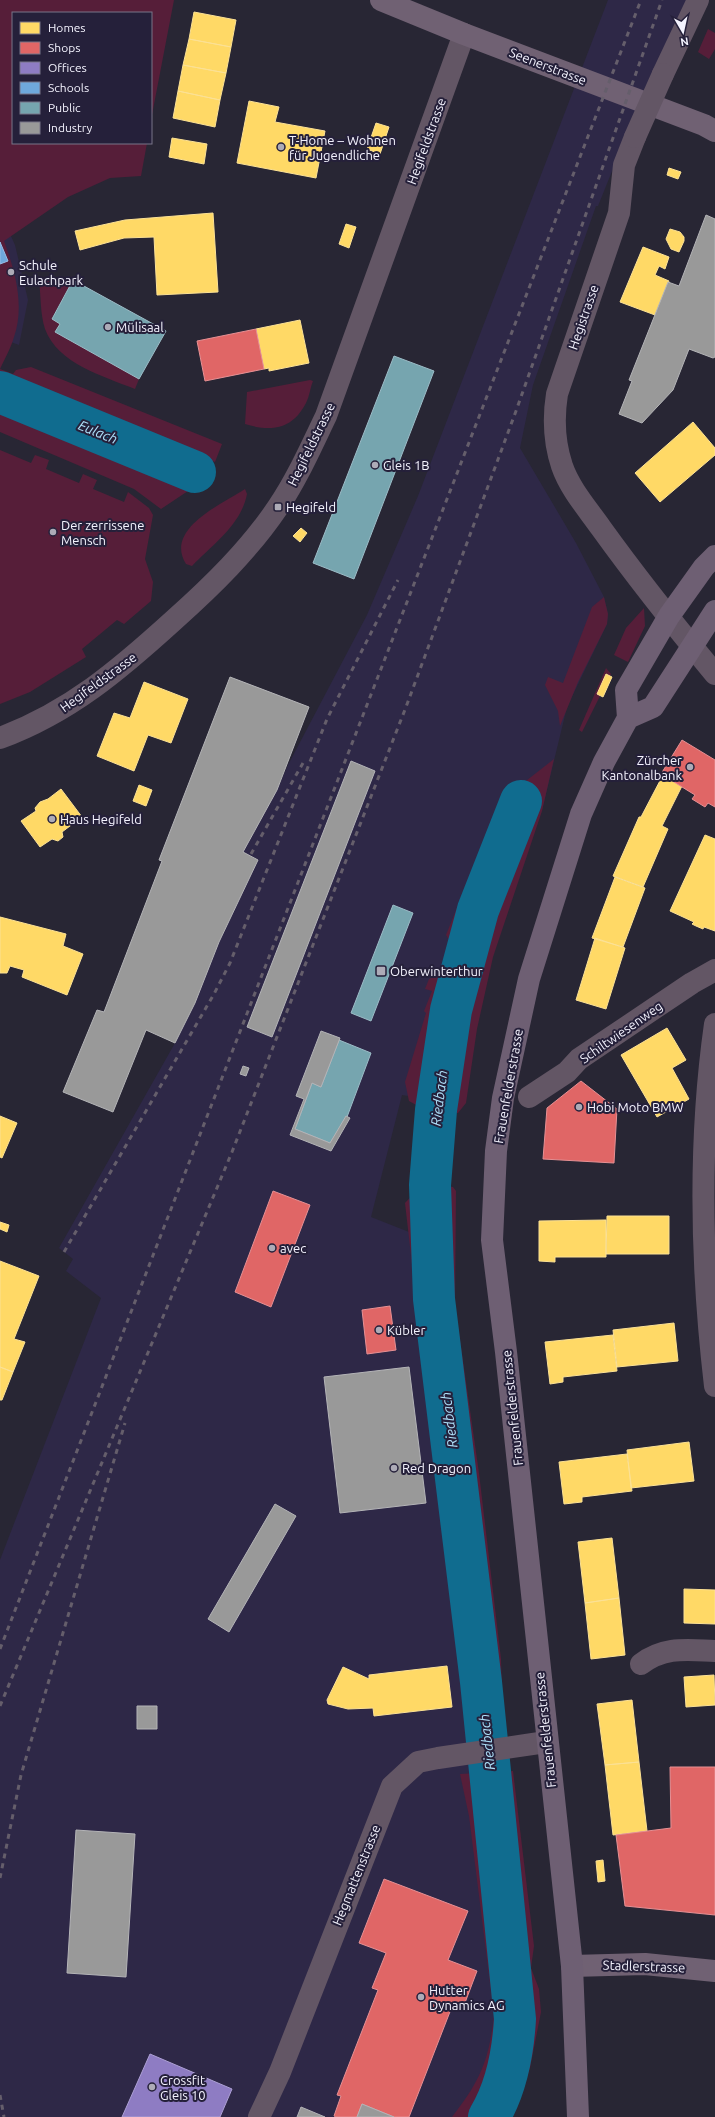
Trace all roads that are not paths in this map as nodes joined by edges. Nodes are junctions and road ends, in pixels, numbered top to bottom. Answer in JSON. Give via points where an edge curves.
{"nodes":[{"id":1,"x":381,"y":0,"type":"edge"},
{"id":2,"x":698,"y":0,"type":"edge"},
{"id":3,"x":464,"y":34,"type":"junction"},
{"id":4,"x":715,"y":131,"type":"edge"},
{"id":5,"x":715,"y":556,"type":"edge"},
{"id":6,"x":715,"y":611,"type":"edge"},
{"id":7,"x":669,"y":616,"type":"junction"},
{"id":8,"x":692,"y":646,"type":"junction"},
{"id":9,"x":715,"y":674,"type":"edge"},
{"id":10,"x":628,"y":718,"type":"junction"},
{"id":11,"x":0,"y":738,"type":"edge"},
{"id":12,"x":715,"y":970,"type":"edge"},
{"id":13,"x":715,"y":1024,"type":"edge"},
{"id":14,"x":529,"y":1097,"type":"dead end"},
{"id":15,"x":715,"y":1386,"type":"edge"},
{"id":16,"x":715,"y":1650,"type":"edge"},
{"id":17,"x":641,"y":1664,"type":"dead end"},
{"id":18,"x":546,"y":1742,"type":"junction"},
{"id":19,"x":572,"y":1966,"type":"junction"},
{"id":20,"x":715,"y":1970,"type":"edge"},
{"id":21,"x":259,"y":2117,"type":"edge"},
{"id":22,"x":578,"y":2117,"type":"edge"}],
"edges":[{"from":1,"to":3,"type":"main road","name":"Seenerstrasse"},
{"from":2,"to":7,"type":"street","name":"Hegistrasse","bridge":true,"via":[[624,165],[619,213],[557,394],[554,416],[555,440],[562,466],[576,492]]},
{"from":3,"to":4,"type":"main road","name":"Seenerstrasse"},
{"from":3,"to":11,"type":"street","name":"Hegifeldstrasse","via":[[326,416],[278,507],[230,569],[128,662],[79,699],[36,724]]},
{"from":5,"to":7,"type":"main road","via":[[704,567]]},
{"from":6,"to":8,"type":"main road"},
{"from":7,"to":8,"type":"street","name":"Hegistrasse"},
{"from":7,"to":10,"type":"main road","via":[[626,690]]},
{"from":8,"to":9,"type":"street","name":"Hegistrasse"},
{"from":8,"to":10,"type":"main road","via":[[653,707]]},
{"from":10,"to":18,"type":"main road","name":"Frauenfelderstrasse","via":[[604,762],[581,814],[529,979],[503,1098],[496,1152],[492,1240]]},
{"from":12,"to":14,"type":"street","name":"Schiltwiesenweg","via":[[579,1059],[567,1072]]},
{"from":13,"to":15,"type":"street","via":[[706,1121],[703,1197]]},
{"from":16,"to":17,"type":"street","via":[[670,1650],[660,1652]]},
{"from":18,"to":19,"type":"main road","name":"Frauenfelderstrasse"},
{"from":18,"to":21,"type":"street","name":"Hegmattenstrasse","via":[[418,1762],[392,1786],[280,2072]]},
{"from":19,"to":20,"type":"main road","name":"Stadlerstrasse","via":[[645,1964]]},
{"from":19,"to":22,"type":"main road","name":"Frauenfelderstrasse"}]}
